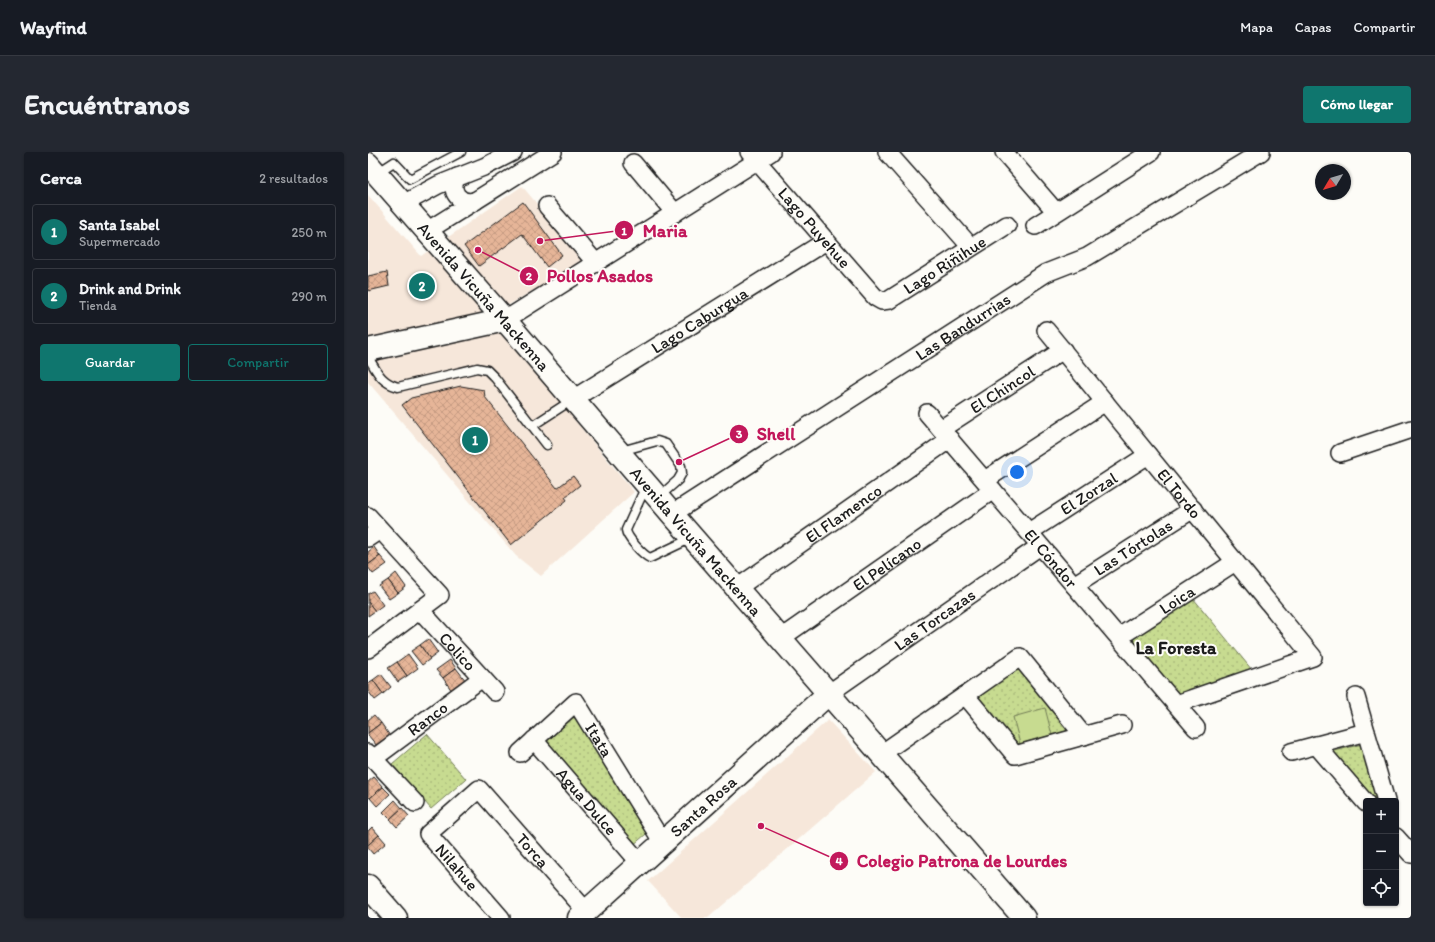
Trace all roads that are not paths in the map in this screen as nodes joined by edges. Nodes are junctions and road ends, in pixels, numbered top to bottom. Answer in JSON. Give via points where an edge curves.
{"nodes":[{"id":1,"x":460,"y":152,"type":"edge"},
{"id":2,"x":514,"y":152,"type":"edge"},
{"id":3,"x":554,"y":152,"type":"edge"},
{"id":4,"x":771,"y":152,"type":"edge"},
{"id":5,"x":887,"y":152,"type":"edge"},
{"id":6,"x":1005,"y":152,"type":"edge"},
{"id":7,"x":1151,"y":152,"type":"edge"},
{"id":8,"x":1261,"y":152,"type":"edge"},
{"id":9,"x":753,"y":157,"type":"edge"},
{"id":10,"x":633,"y":163,"type":"dead end"},
{"id":11,"x":372,"y":169,"type":"edge"},
{"id":12,"x":457,"y":177,"type":"junction"},
{"id":13,"x":475,"y":201,"type":"junction"},
{"id":14,"x":403,"y":204,"type":"junction"},
{"id":15,"x":547,"y":206,"type":"dead end"},
{"id":16,"x":1056,"y":212,"type":"junction"},
{"id":17,"x":675,"y":213,"type":"junction"},
{"id":18,"x":1007,"y":225,"type":"dead end"},
{"id":19,"x":1035,"y":226,"type":"dead end"},
{"id":20,"x":427,"y":231,"type":"junction"},
{"id":21,"x":826,"y":241,"type":"junction"},
{"id":22,"x":971,"y":247,"type":"junction"},
{"id":23,"x":596,"y":263,"type":"junction"},
{"id":24,"x":882,"y":301,"type":"joint"},
{"id":25,"x":505,"y":320,"type":"junction"},
{"id":26,"x":1046,"y":330,"type":"dead end"},
{"id":27,"x":368,"y":350,"type":"edge"},
{"id":28,"x":1063,"y":350,"type":"junction"},
{"id":29,"x":368,"y":357,"type":"edge"},
{"id":30,"x":573,"y":399,"type":"junction"},
{"id":31,"x":1105,"y":402,"type":"junction"},
{"id":32,"x":927,"y":413,"type":"dead end"},
{"id":33,"x":532,"y":426,"type":"junction"},
{"id":34,"x":1411,"y":429,"type":"edge"},
{"id":35,"x":945,"y":434,"type":"junction"},
{"id":36,"x":547,"y":446,"type":"dead end"},
{"id":37,"x":619,"y":452,"type":"junction"},
{"id":38,"x":1340,"y":453,"type":"dead end"},
{"id":39,"x":1148,"y":455,"type":"junction"},
{"id":40,"x":989,"y":485,"type":"junction"},
{"id":41,"x":659,"y":499,"type":"junction"},
{"id":42,"x":1193,"y":509,"type":"junction"},
{"id":43,"x":368,"y":516,"type":"edge"},
{"id":44,"x":1029,"y":532,"type":"junction"},
{"id":45,"x":374,"y":534,"type":"edge"},
{"id":46,"x":692,"y":538,"type":"junction"},
{"id":47,"x":1040,"y":546,"type":"junction"},
{"id":48,"x":1235,"y":562,"type":"junction"},
{"id":49,"x":1074,"y":585,"type":"junction"},
{"id":50,"x":737,"y":588,"type":"junction"},
{"id":51,"x":420,"y":610,"type":"junction"},
{"id":52,"x":1118,"y":637,"type":"junction"},
{"id":53,"x":781,"y":638,"type":"junction"},
{"id":54,"x":368,"y":649,"type":"edge"},
{"id":55,"x":482,"y":678,"type":"junction"},
{"id":56,"x":495,"y":692,"type":"dead end"},
{"id":57,"x":828,"y":694,"type":"junction"},
{"id":58,"x":965,"y":695,"type":"junction"},
{"id":59,"x":1356,"y":697,"type":"dead end"},
{"id":60,"x":1176,"y":704,"type":"junction"},
{"id":61,"x":1122,"y":725,"type":"dead end"},
{"id":62,"x":1196,"y":728,"type":"dead end"},
{"id":63,"x":1366,"y":732,"type":"junction"},
{"id":64,"x":1084,"y":736,"type":"junction"},
{"id":65,"x":534,"y":740,"type":"junction"},
{"id":66,"x":1316,"y":745,"type":"junction"},
{"id":67,"x":1291,"y":752,"type":"dead end"},
{"id":68,"x":520,"y":753,"type":"dead end"},
{"id":69,"x":881,"y":754,"type":"junction"},
{"id":70,"x":371,"y":756,"type":"edge"},
{"id":71,"x":1385,"y":798,"type":"edge"},
{"id":72,"x":1363,"y":800,"type":"edge"},
{"id":73,"x":415,"y":803,"type":"dead end"},
{"id":74,"x":428,"y":834,"type":"joint"},
{"id":75,"x":1399,"y":840,"type":"edge"},
{"id":76,"x":663,"y":843,"type":"junction"},
{"id":77,"x":1411,"y":854,"type":"edge"},
{"id":78,"x":640,"y":864,"type":"junction"},
{"id":79,"x":368,"y":886,"type":"edge"},
{"id":80,"x":582,"y":915,"type":"edge"},
{"id":81,"x":396,"y":918,"type":"edge"},
{"id":82,"x":501,"y":918,"type":"edge"},
{"id":83,"x":1024,"y":918,"type":"edge"}],
"edges":[{"from":1,"to":11,"type":"lane","via":[[410,179],[394,162]]},
{"from":2,"to":12,"type":"street"},
{"from":3,"to":13,"type":"street"},
{"from":4,"to":9,"type":"street"},
{"from":5,"to":22,"type":"street"},
{"from":6,"to":16,"type":"street"},
{"from":7,"to":16,"type":"street"},
{"from":8,"to":41,"type":"street","name":"Las Bandurrias","via":[[1088,257],[1046,273]]},
{"from":9,"to":17,"type":"street"},
{"from":9,"to":21,"type":"street","name":"Lago Puyehue"},
{"from":10,"to":17,"type":"street"},
{"from":11,"to":14,"type":"main road","name":"Avenida Vicuña Mackenna"},
{"from":12,"to":13,"type":"street","via":[[454,187],[456,194],[466,202]]},
{"from":12,"to":14,"type":"street"},
{"from":13,"to":20,"type":"street"},
{"from":14,"to":20,"type":"main road","name":"Avenida Vicuña Mackenna"},
{"from":15,"to":23,"type":"street"},
{"from":16,"to":19,"type":"street"},
{"from":17,"to":23,"type":"street"},
{"from":18,"to":22,"type":"street","name":"Lago Riñihue"},
{"from":20,"to":25,"type":"main road","name":"Avenida Vicuña Mackenna"},
{"from":21,"to":24,"type":"street","name":"Lago Puyehue","via":[[875,298]]},
{"from":21,"to":30,"type":"street","name":"Lago Caburgua"},
{"from":22,"to":24,"type":"street","name":"Lago Riñihue","via":[[889,300]]},
{"from":23,"to":25,"type":"street"},
{"from":25,"to":27,"type":"main road"},
{"from":25,"to":30,"type":"main road","name":"Avenida Vicuña Mackenna"},
{"from":26,"to":28,"type":"street","name":"El Tordo"},
{"from":28,"to":31,"type":"street","name":"El Tordo"},
{"from":28,"to":35,"type":"street","name":"El Chincol"},
{"from":29,"to":33,"type":"lane","via":[[383,380],[398,387],[477,368],[487,370]]},
{"from":30,"to":33,"type":"lane"},
{"from":30,"to":37,"type":"main road","name":"Avenida Vicuña Mackenna"},
{"from":31,"to":39,"type":"street","name":"El Tordo"},
{"from":31,"to":40,"type":"street","name":"El Pelícano"},
{"from":32,"to":35,"type":"street","name":"El Cóndor"},
{"from":33,"to":36,"type":"lane"},
{"from":34,"to":38,"type":"street"},
{"from":35,"to":40,"type":"street","name":"El Cóndor"},
{"from":35,"to":50,"type":"street","name":"El Flamenco"},
{"from":37,"to":41,"type":"main road","name":"Avenida Vicuña Mackenna"},
{"from":37,"to":41,"type":"lane","via":[[657,441],[666,444],[681,466],[682,473]]},
{"from":39,"to":42,"type":"street","name":"El Tordo"},
{"from":39,"to":44,"type":"street","name":"El Zorzal"},
{"from":40,"to":44,"type":"street","name":"El Cóndor"},
{"from":40,"to":53,"type":"street","name":"El Pelícano"},
{"from":41,"to":46,"type":"main road","name":"Avenida Vicuña Mackenna"},
{"from":41,"to":46,"type":"lane","via":[[626,530],[627,535],[650,558]]},
{"from":42,"to":48,"type":"street","name":"El Tordo"},
{"from":42,"to":49,"type":"street","name":"Las Tórtolas"},
{"from":43,"to":45,"type":"street"},
{"from":44,"to":47,"type":"street","name":"El Cóndor"},
{"from":45,"to":51,"type":"street","via":[[440,595]]},
{"from":46,"to":50,"type":"main road","name":"Avenida Vicuña Mackenna"},
{"from":47,"to":49,"type":"street","name":"El Cóndor"},
{"from":47,"to":57,"type":"street","name":"Las Torcazas"},
{"from":48,"to":52,"type":"street","name":"Loica"},
{"from":48,"to":60,"type":"street","name":"El Tordo","via":[[1313,657]]},
{"from":49,"to":52,"type":"street","name":"El Cóndor"},
{"from":50,"to":53,"type":"main road","name":"Avenida Vicuña Mackenna"},
{"from":51,"to":54,"type":"street"},
{"from":51,"to":55,"type":"street","name":"Colico"},
{"from":52,"to":60,"type":"street","name":"El Cóndor"},
{"from":53,"to":57,"type":"main road","name":"Avenida Vicuña Mackenna"},
{"from":55,"to":56,"type":"street","name":"Colico"},
{"from":55,"to":70,"type":"street","name":"Ranco"},
{"from":57,"to":69,"type":"main road","name":"Avenida Vicuña Mackenna"},
{"from":57,"to":76,"type":"main road","name":"Santa Rosa"},
{"from":58,"to":64,"type":"street","via":[[1015,755]]},
{"from":58,"to":64,"type":"street","via":[[1020,657]]},
{"from":58,"to":69,"type":"street"},
{"from":59,"to":63,"type":"street"},
{"from":60,"to":62,"type":"street","name":"El Cóndor"},
{"from":61,"to":64,"type":"street"},
{"from":63,"to":66,"type":"street"},
{"from":63,"to":71,"type":"street"},
{"from":65,"to":68,"type":"street","name":"Itata"},
{"from":65,"to":76,"type":"street","name":"Itata","via":[[576,702]]},
{"from":65,"to":78,"type":"street","name":"Agua Dulce"},
{"from":66,"to":67,"type":"street"},
{"from":66,"to":72,"type":"street"},
{"from":69,"to":83,"type":"main road","name":"Avenida Vicuña Mackenna"},
{"from":70,"to":73,"type":"street"},
{"from":74,"to":80,"type":"street","name":"Torca","via":[[479,789]]},
{"from":74,"to":82,"type":"street","name":"Nilahue"},
{"from":75,"to":77,"type":"street"},
{"from":76,"to":78,"type":"main road","name":"Santa Rosa"},
{"from":78,"to":80,"type":"main road","name":"Santa Rosa"},
{"from":79,"to":81,"type":"main road"}]}
